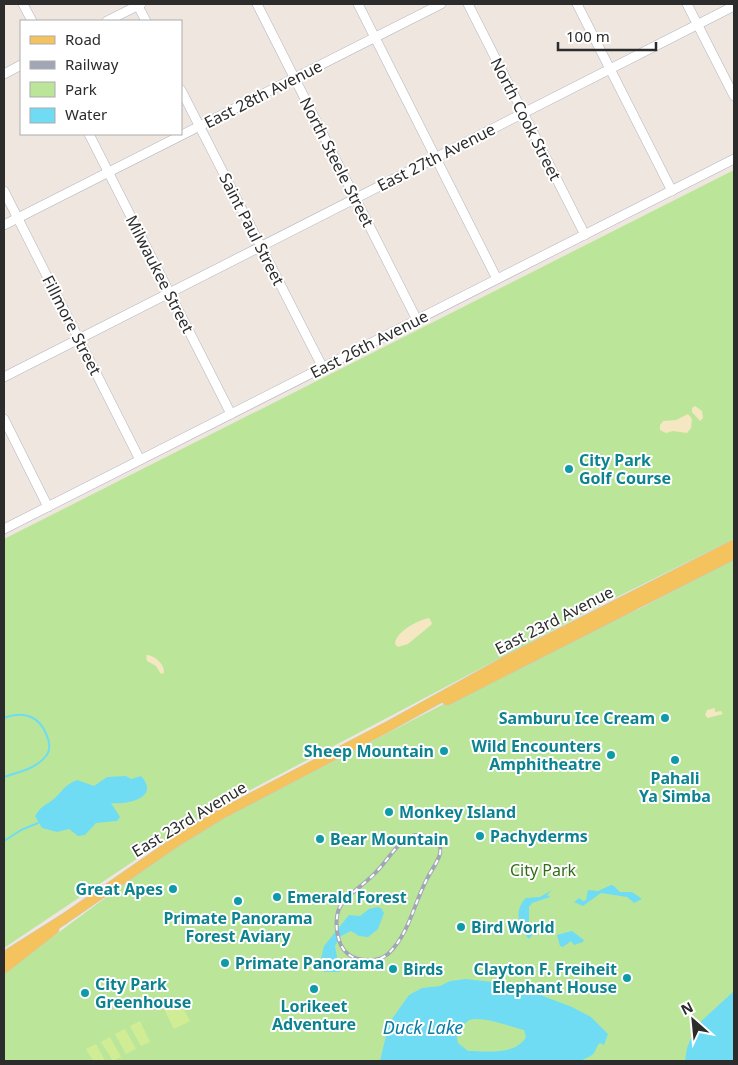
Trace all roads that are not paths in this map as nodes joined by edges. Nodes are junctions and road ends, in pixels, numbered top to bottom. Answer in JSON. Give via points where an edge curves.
{"nodes":[{"id":1,"x":23,"y":4,"type":"edge"},
{"id":2,"x":139,"y":4,"type":"edge"},
{"id":3,"x":257,"y":4,"type":"edge"},
{"id":4,"x":358,"y":4,"type":"edge"},
{"id":5,"x":441,"y":4,"type":"edge"},
{"id":6,"x":468,"y":4,"type":"edge"},
{"id":7,"x":577,"y":4,"type":"edge"},
{"id":8,"x":687,"y":4,"type":"edge"},
{"id":9,"x":734,"y":6,"type":"edge"},
{"id":10,"x":31,"y":20,"type":"edge"},
{"id":11,"x":109,"y":20,"type":"edge"},
{"id":12,"x":146,"y":20,"type":"edge"},
{"id":13,"x":698,"y":24,"type":"junction"},
{"id":14,"x":375,"y":37,"type":"junction"},
{"id":15,"x":20,"y":66,"type":"edge"},
{"id":16,"x":610,"y":69,"type":"junction"},
{"id":17,"x":4,"y":74,"type":"edge"},
{"id":18,"x":294,"y":78,"type":"junction"},
{"id":19,"x":182,"y":92,"type":"edge"},
{"id":20,"x":734,"y":96,"type":"edge"},
{"id":21,"x":523,"y":113,"type":"junction"},
{"id":22,"x":200,"y":126,"type":"junction"},
{"id":23,"x":90,"y":135,"type":"edge"},
{"id":24,"x":435,"y":156,"type":"junction"},
{"id":25,"x":734,"y":160,"type":"edge"},
{"id":26,"x":108,"y":172,"type":"junction"},
{"id":27,"x":4,"y":191,"type":"edge"},
{"id":28,"x":672,"y":191,"type":"junction"},
{"id":29,"x":354,"y":198,"type":"junction"},
{"id":30,"x":18,"y":218,"type":"junction"},
{"id":31,"x":4,"y":225,"type":"edge"},
{"id":32,"x":585,"y":235,"type":"junction"},
{"id":33,"x":261,"y":246,"type":"junction"},
{"id":34,"x":497,"y":279,"type":"junction"},
{"id":35,"x":169,"y":292,"type":"junction"},
{"id":36,"x":417,"y":320,"type":"junction"},
{"id":37,"x":79,"y":339,"type":"junction"},
{"id":38,"x":323,"y":368,"type":"junction"},
{"id":39,"x":4,"y":377,"type":"edge"},
{"id":40,"x":231,"y":414,"type":"junction"},
{"id":41,"x":4,"y":419,"type":"edge"},
{"id":42,"x":140,"y":460,"type":"junction"},
{"id":43,"x":48,"y":506,"type":"junction"},
{"id":44,"x":4,"y":529,"type":"edge"},
{"id":45,"x":734,"y":545,"type":"edge"},
{"id":46,"x":734,"y":554,"type":"edge"},
{"id":47,"x":389,"y":726,"type":"junction"},
{"id":48,"x":64,"y":919,"type":"junction"},
{"id":49,"x":4,"y":957,"type":"edge"},
{"id":50,"x":4,"y":968,"type":"edge"}],
"edges":[{"from":1,"to":10,"type":"street"},
{"from":2,"to":11,"type":"street"},
{"from":2,"to":12,"type":"street"},
{"from":3,"to":18,"type":"street","name":"North Steele Street"},
{"from":4,"to":14,"type":"street"},
{"from":5,"to":14,"type":"street","name":"East 28th Avenue"},
{"from":6,"to":21,"type":"street","name":"North Cook Street"},
{"from":7,"to":16,"type":"street"},
{"from":8,"to":13,"type":"street"},
{"from":9,"to":13,"type":"street","name":"East 27th Avenue"},
{"from":13,"to":16,"type":"street","name":"East 27th Avenue"},
{"from":13,"to":20,"type":"street"},
{"from":14,"to":18,"type":"street","name":"East 28th Avenue"},
{"from":14,"to":24,"type":"street"},
{"from":15,"to":17,"type":"street"},
{"from":16,"to":21,"type":"street","name":"East 27th Avenue"},
{"from":16,"to":28,"type":"street"},
{"from":18,"to":22,"type":"street","name":"East 28th Avenue"},
{"from":18,"to":29,"type":"street","name":"North Steele Street"},
{"from":19,"to":22,"type":"street","name":"Saint Paul Street"},
{"from":21,"to":24,"type":"street","name":"East 27th Avenue"},
{"from":21,"to":32,"type":"street","name":"North Cook Street"},
{"from":22,"to":26,"type":"street","name":"East 28th Avenue"},
{"from":22,"to":33,"type":"street","name":"Saint Paul Street"},
{"from":23,"to":26,"type":"street","name":"Milwaukee Street"},
{"from":24,"to":29,"type":"street","name":"East 27th Avenue"},
{"from":24,"to":34,"type":"street"},
{"from":25,"to":28,"type":"street","name":"East 26th Avenue"},
{"from":26,"to":30,"type":"street","name":"East 28th Avenue"},
{"from":26,"to":35,"type":"street","name":"Milwaukee Street"},
{"from":27,"to":30,"type":"street","name":"Fillmore Street"},
{"from":28,"to":32,"type":"street","name":"East 26th Avenue"},
{"from":29,"to":33,"type":"street","name":"East 27th Avenue"},
{"from":29,"to":36,"type":"street","name":"North Steele Street"},
{"from":30,"to":31,"type":"street","name":"East 28th Avenue"},
{"from":30,"to":37,"type":"street","name":"Fillmore Street"},
{"from":32,"to":34,"type":"street","name":"East 26th Avenue"},
{"from":33,"to":35,"type":"street","name":"East 27th Avenue"},
{"from":33,"to":38,"type":"street","name":"Saint Paul Street"},
{"from":34,"to":36,"type":"street","name":"East 26th Avenue"},
{"from":35,"to":37,"type":"street","name":"East 27th Avenue"},
{"from":35,"to":40,"type":"street","name":"Milwaukee Street"},
{"from":36,"to":38,"type":"street","name":"East 26th Avenue"},
{"from":37,"to":39,"type":"street","name":"East 27th Avenue"},
{"from":37,"to":42,"type":"street","name":"Fillmore Street"},
{"from":38,"to":40,"type":"street","name":"East 26th Avenue"},
{"from":40,"to":42,"type":"street","name":"East 26th Avenue"},
{"from":41,"to":43,"type":"street"},
{"from":42,"to":43,"type":"street","name":"East 26th Avenue"},
{"from":43,"to":44,"type":"street","name":"East 26th Avenue"},
{"from":45,"to":47,"type":"main road","name":"East 23rd Avenue","via":[[508,660]]},
{"from":46,"to":47,"type":"main road","name":"East 23rd Avenue"},
{"from":47,"to":48,"type":"main road","name":"East 23rd Avenue","via":[[207,822]]},
{"from":48,"to":49,"type":"main road","name":"East 23rd Avenue"},
{"from":48,"to":50,"type":"main road","name":"East 23rd Avenue"}]}
